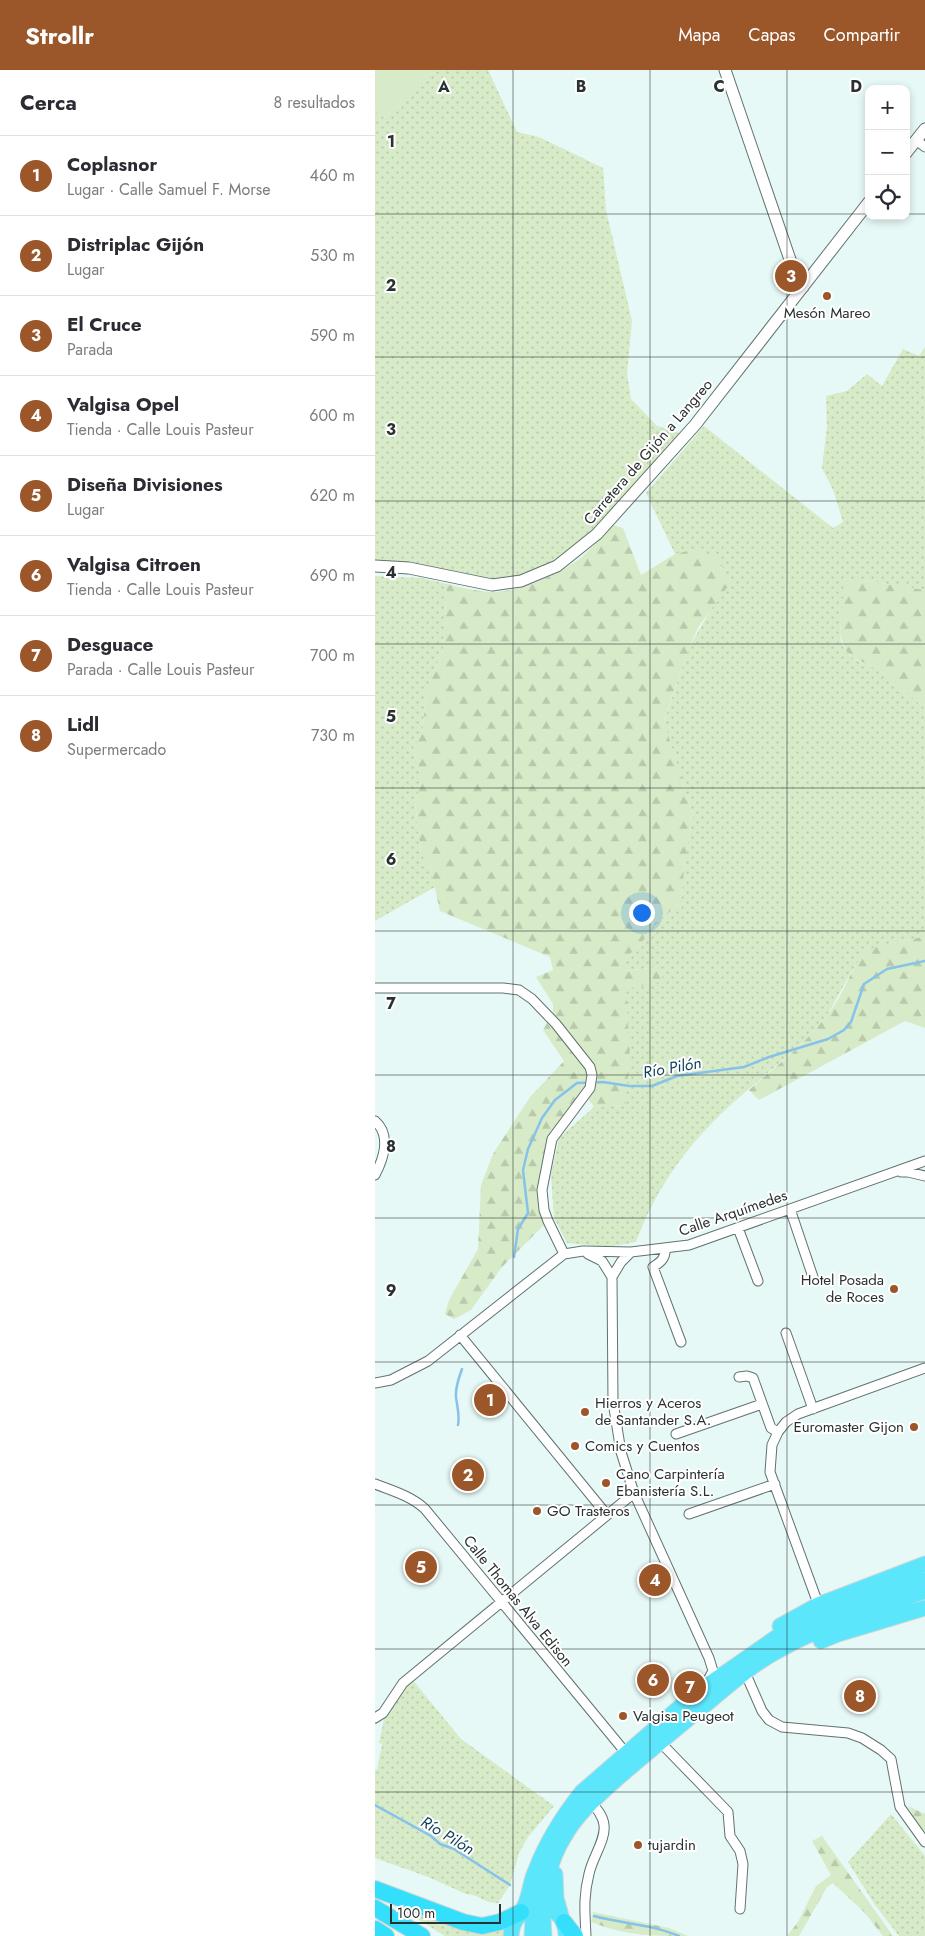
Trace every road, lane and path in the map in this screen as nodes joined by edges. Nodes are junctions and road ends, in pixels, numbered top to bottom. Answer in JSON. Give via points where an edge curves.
{"nodes":[{"id":1,"x":725,"y":70,"type":"edge"},
{"id":2,"x":925,"y":129,"type":"edge"},
{"id":3,"x":920,"y":144,"type":"edge"},
{"id":4,"x":865,"y":207,"type":"edge"},
{"id":5,"x":803,"y":287,"type":"junction"},
{"id":6,"x":375,"y":566,"type":"edge"},
{"id":7,"x":375,"y":988,"type":"edge"},
{"id":8,"x":375,"y":1121,"type":"edge"},
{"id":9,"x":925,"y":1162,"type":"edge"},
{"id":10,"x":893,"y":1172,"type":"junction"},
{"id":11,"x":375,"y":1175,"type":"edge"},
{"id":12,"x":925,"y":1176,"type":"edge"},
{"id":13,"x":790,"y":1209,"type":"junction"},
{"id":14,"x":739,"y":1228,"type":"junction"},
{"id":15,"x":665,"y":1248,"type":"junction"},
{"id":16,"x":583,"y":1251,"type":"junction"},
{"id":17,"x":631,"y":1252,"type":"junction"},
{"id":18,"x":564,"y":1254,"type":"junction"},
{"id":19,"x":612,"y":1277,"type":"junction"},
{"id":20,"x":814,"y":1280,"type":"dead end"},
{"id":21,"x":758,"y":1281,"type":"dead end"},
{"id":22,"x":786,"y":1333,"type":"dead end"},
{"id":23,"x":460,"y":1335,"type":"junction"},
{"id":24,"x":681,"y":1342,"type":"dead end"},
{"id":25,"x":923,"y":1370,"type":"edge"},
{"id":26,"x":739,"y":1377,"type":"dead end"},
{"id":27,"x":375,"y":1383,"type":"edge"},
{"id":28,"x":762,"y":1404,"type":"junction"},
{"id":29,"x":813,"y":1409,"type":"junction"},
{"id":30,"x":778,"y":1432,"type":"junction"},
{"id":31,"x":676,"y":1434,"type":"dead end"},
{"id":32,"x":375,"y":1484,"type":"edge"},
{"id":33,"x":775,"y":1484,"type":"junction"},
{"id":34,"x":634,"y":1493,"type":"junction"},
{"id":35,"x":689,"y":1514,"type":"dead end"},
{"id":36,"x":607,"y":1515,"type":"junction"},
{"id":37,"x":925,"y":1564,"type":"edge"},
{"id":38,"x":925,"y":1580,"type":"edge"},
{"id":39,"x":925,"y":1591,"type":"edge"},
{"id":40,"x":501,"y":1602,"type":"junction"},
{"id":41,"x":818,"y":1606,"type":"junction"},
{"id":42,"x":925,"y":1608,"type":"edge"},
{"id":43,"x":709,"y":1678,"type":"junction"},
{"id":44,"x":748,"y":1679,"type":"junction"},
{"id":45,"x":695,"y":1694,"type":"junction"},
{"id":46,"x":698,"y":1711,"type":"junction"},
{"id":47,"x":375,"y":1718,"type":"edge"},
{"id":48,"x":660,"y":1742,"type":"junction"},
{"id":49,"x":626,"y":1753,"type":"junction"},
{"id":50,"x":591,"y":1802,"type":"junction"},
{"id":51,"x":925,"y":1842,"type":"edge"},
{"id":52,"x":554,"y":1845,"type":"junction"},
{"id":53,"x":375,"y":1889,"type":"edge"},
{"id":54,"x":375,"y":1908,"type":"edge"},
{"id":55,"x":532,"y":1909,"type":"junction"},
{"id":56,"x":740,"y":1909,"type":"dead end"},
{"id":57,"x":564,"y":1926,"type":"edge"},
{"id":58,"x":375,"y":1929,"type":"edge"},
{"id":59,"x":386,"y":1936,"type":"edge"},
{"id":60,"x":423,"y":1936,"type":"edge"},
{"id":61,"x":511,"y":1936,"type":"edge"},
{"id":62,"x":532,"y":1936,"type":"edge"},
{"id":63,"x":544,"y":1936,"type":"edge"},
{"id":64,"x":575,"y":1936,"type":"edge"},
{"id":65,"x":586,"y":1936,"type":"edge"}],
"edges":[{"from":1,"to":5,"type":"street","via":[[796,277]]},
{"from":2,"to":3,"type":"street"},
{"from":4,"to":5,"type":"street","name":"Carretera de Gijón a Langreo"},
{"from":5,"to":6,"type":"street","name":"Carretera de Gijón a Langreo","via":[[695,425],[597,534],[557,566],[521,582],[492,585],[409,568]]},
{"from":7,"to":18,"type":"street","via":[[519,990],[532,998],[556,1024],[590,1067],[590,1088],[552,1139],[542,1190],[547,1221]]},
{"from":8,"to":11,"type":"street","via":[[385,1135],[385,1147]]},
{"from":9,"to":10,"type":"street","name":"Calle Arquímedes"},
{"from":10,"to":12,"type":"street"},
{"from":10,"to":13,"type":"street","name":"Calle Arquímedes"},
{"from":13,"to":14,"type":"street","name":"Calle Arquímedes"},
{"from":13,"to":20,"type":"street"},
{"from":14,"to":15,"type":"street","name":"Calle Arquímedes","via":[[689,1245]]},
{"from":14,"to":21,"type":"street"},
{"from":15,"to":17,"type":"street","name":"Calle Arquímedes"},
{"from":15,"to":24,"type":"street","via":[[663,1260],[653,1267]]},
{"from":16,"to":17,"type":"street","name":"Calle Arquímedes"},
{"from":16,"to":18,"type":"street","name":"Calle Arquímedes"},
{"from":16,"to":19,"type":"street","via":[[602,1261]]},
{"from":17,"to":19,"type":"street"},
{"from":18,"to":23,"type":"street","name":"Calle Arquímedes"},
{"from":19,"to":34,"type":"street","via":[[613,1402],[621,1452]]},
{"from":22,"to":29,"type":"street"},
{"from":23,"to":27,"type":"street","name":"Calle Arquímedes","via":[[428,1361],[391,1380]]},
{"from":23,"to":36,"type":"street"},
{"from":25,"to":29,"type":"street"},
{"from":26,"to":28,"type":"street","via":[[753,1378]]},
{"from":28,"to":30,"type":"street","via":[[771,1428]]},
{"from":28,"to":31,"type":"street"},
{"from":29,"to":30,"type":"street","via":[[798,1414]]},
{"from":30,"to":33,"type":"street","via":[[771,1460]]},
{"from":32,"to":40,"type":"street","name":"Calle Thomas Alva Edison","via":[[417,1501]]},
{"from":33,"to":35,"type":"street"},
{"from":33,"to":41,"type":"street"},
{"from":34,"to":36,"type":"street"},
{"from":34,"to":43,"type":"street","via":[[709,1658],[713,1671]]},
{"from":36,"to":40,"type":"street"},
{"from":37,"to":41,"type":"highway"},
{"from":38,"to":45,"type":"highway","via":[[834,1612],[777,1637]]},
{"from":39,"to":46,"type":"highway","via":[[837,1623],[781,1649],[737,1678]]},
{"from":40,"to":47,"type":"street","via":[[403,1683],[383,1713]]},
{"from":40,"to":49,"type":"street","name":"Calle Thomas Alva Edison"},
{"from":41,"to":43,"type":"highway","via":[[764,1635]]},
{"from":42,"to":44,"type":"highway","via":[[838,1634],[785,1657]]},
{"from":43,"to":45,"type":"highway"},
{"from":44,"to":46,"type":"highway"},
{"from":44,"to":51,"type":"street","via":[[769,1720],[783,1727],[848,1733],[862,1738],[891,1759],[900,1807]]},
{"from":45,"to":49,"type":"highway"},
{"from":46,"to":48,"type":"highway"},
{"from":48,"to":50,"type":"highway"},
{"from":48,"to":56,"type":"street","via":[[728,1812],[730,1836],[741,1852],[743,1864]]},
{"from":49,"to":52,"type":"highway","via":[[582,1792],[567,1810]]},
{"from":50,"to":52,"type":"highway"},
{"from":50,"to":65,"type":"street","via":[[604,1825],[583,1906]]},
{"from":52,"to":55,"type":"highway","via":[[546,1882]]},
{"from":52,"to":55,"type":"highway","via":[[533,1876],[527,1903]]},
{"from":52,"to":57,"type":"highway","via":[[554,1885]]},
{"from":53,"to":55,"type":"highway","via":[[482,1926]]},
{"from":54,"to":60,"type":"highway"},
{"from":55,"to":57,"type":"highway","via":[[555,1912]]},
{"from":55,"to":61,"type":"highway","via":[[515,1919]]},
{"from":55,"to":62,"type":"highway"},
{"from":55,"to":63,"type":"highway"},
{"from":57,"to":64,"type":"highway"},
{"from":58,"to":59,"type":"highway"}]}
